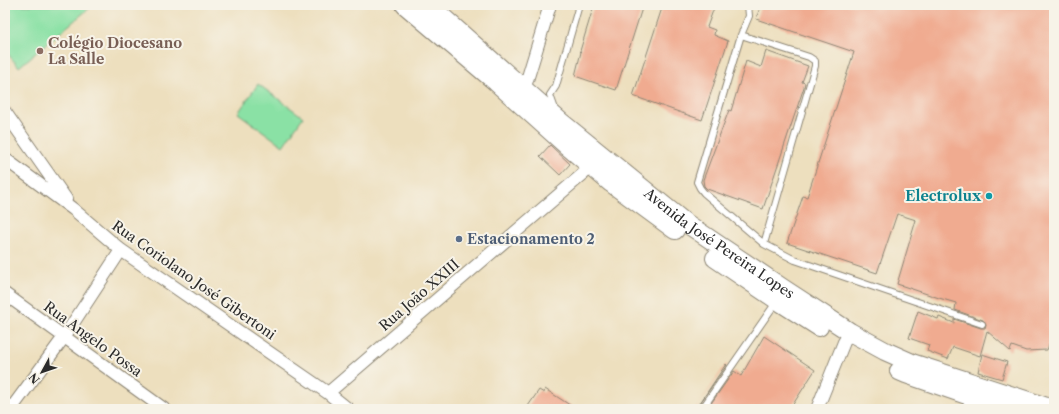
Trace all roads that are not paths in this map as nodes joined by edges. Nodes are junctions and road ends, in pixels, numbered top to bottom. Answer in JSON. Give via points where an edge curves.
{"nodes":[{"id":1,"x":405,"y":5,"type":"edge"},
{"id":2,"x":429,"y":5,"type":"edge"},
{"id":3,"x":550,"y":5,"type":"edge"},
{"id":4,"x":579,"y":5,"type":"edge"},
{"id":5,"x":748,"y":5,"type":"edge"},
{"id":6,"x":741,"y":35,"type":"junction"},
{"id":7,"x":520,"y":94,"type":"junction"},
{"id":8,"x":5,"y":112,"type":"edge"},
{"id":9,"x":556,"y":127,"type":"junction"},
{"id":10,"x":5,"y":159,"type":"edge"},
{"id":11,"x":597,"y":161,"type":"junction"},
{"id":12,"x":73,"y":209,"type":"junction"},
{"id":13,"x":764,"y":244,"type":"junction"},
{"id":14,"x":121,"y":250,"type":"junction"},
{"id":15,"x":5,"y":294,"type":"edge"},
{"id":16,"x":780,"y":295,"type":"junction"},
{"id":17,"x":982,"y":324,"type":"dead end"},
{"id":18,"x":64,"y":337,"type":"junction"},
{"id":19,"x":847,"y":337,"type":"junction"},
{"id":20,"x":328,"y":393,"type":"junction"},
{"id":21,"x":988,"y":400,"type":"edge"},
{"id":22,"x":11,"y":409,"type":"edge"},
{"id":23,"x":164,"y":409,"type":"edge"},
{"id":24,"x":348,"y":409,"type":"edge"},
{"id":25,"x":702,"y":409,"type":"edge"},
{"id":26,"x":817,"y":409,"type":"edge"},
{"id":27,"x":1011,"y":409,"type":"edge"},
{"id":28,"x":1053,"y":409,"type":"edge"}],
"edges":[{"from":1,"to":7,"type":"main road","name":"Avenida José Pereira Lopes"},
{"from":2,"to":7,"type":"main road","name":"Avenida José Pereira Lopes"},
{"from":3,"to":7,"type":"street"},
{"from":4,"to":9,"type":"lane","via":[[556,86],[550,95]]},
{"from":5,"to":6,"type":"lane","via":[[749,16]]},
{"from":6,"to":13,"type":"lane","via":[[697,182],[704,193]]},
{"from":6,"to":13,"type":"lane","via":[[815,61]]},
{"from":7,"to":9,"type":"main road","name":"Avenida José Pereira Lopes"},
{"from":8,"to":12,"type":"street"},
{"from":9,"to":11,"type":"main road","name":"Avenida José Pereira Lopes","via":[[577,134]]},
{"from":10,"to":12,"type":"street","name":"Rua Coriolano José Gibertoni"},
{"from":11,"to":16,"type":"main road","name":"Avenida José Pereira Lopes","via":[[683,221]]},
{"from":11,"to":20,"type":"street","name":"Rua João XXIII"},
{"from":12,"to":14,"type":"street","name":"Rua Coriolano José Gibertoni"},
{"from":13,"to":17,"type":"lane","via":[[795,260]]},
{"from":14,"to":18,"type":"street"},
{"from":14,"to":20,"type":"street","name":"Rua Coriolano José Gibertoni"},
{"from":15,"to":18,"type":"street","name":"Rua Angelo Possa"},
{"from":16,"to":19,"type":"main road","name":"Avenida José Pereira Lopes"},
{"from":16,"to":25,"type":"lane"},
{"from":18,"to":22,"type":"street"},
{"from":18,"to":23,"type":"street","name":"Rua Angelo Possa"},
{"from":19,"to":21,"type":"main road","name":"Avenida José Pereira Lopes","via":[[912,363]]},
{"from":19,"to":26,"type":"street"},
{"from":20,"to":24,"type":"street","name":"Rua Coriolano José Gibertoni"},
{"from":21,"to":27,"type":"main road","name":"Avenida José Pereira Lopes"},
{"from":21,"to":28,"type":"main road","name":"Avenida José Pereira Lopes"}]}
